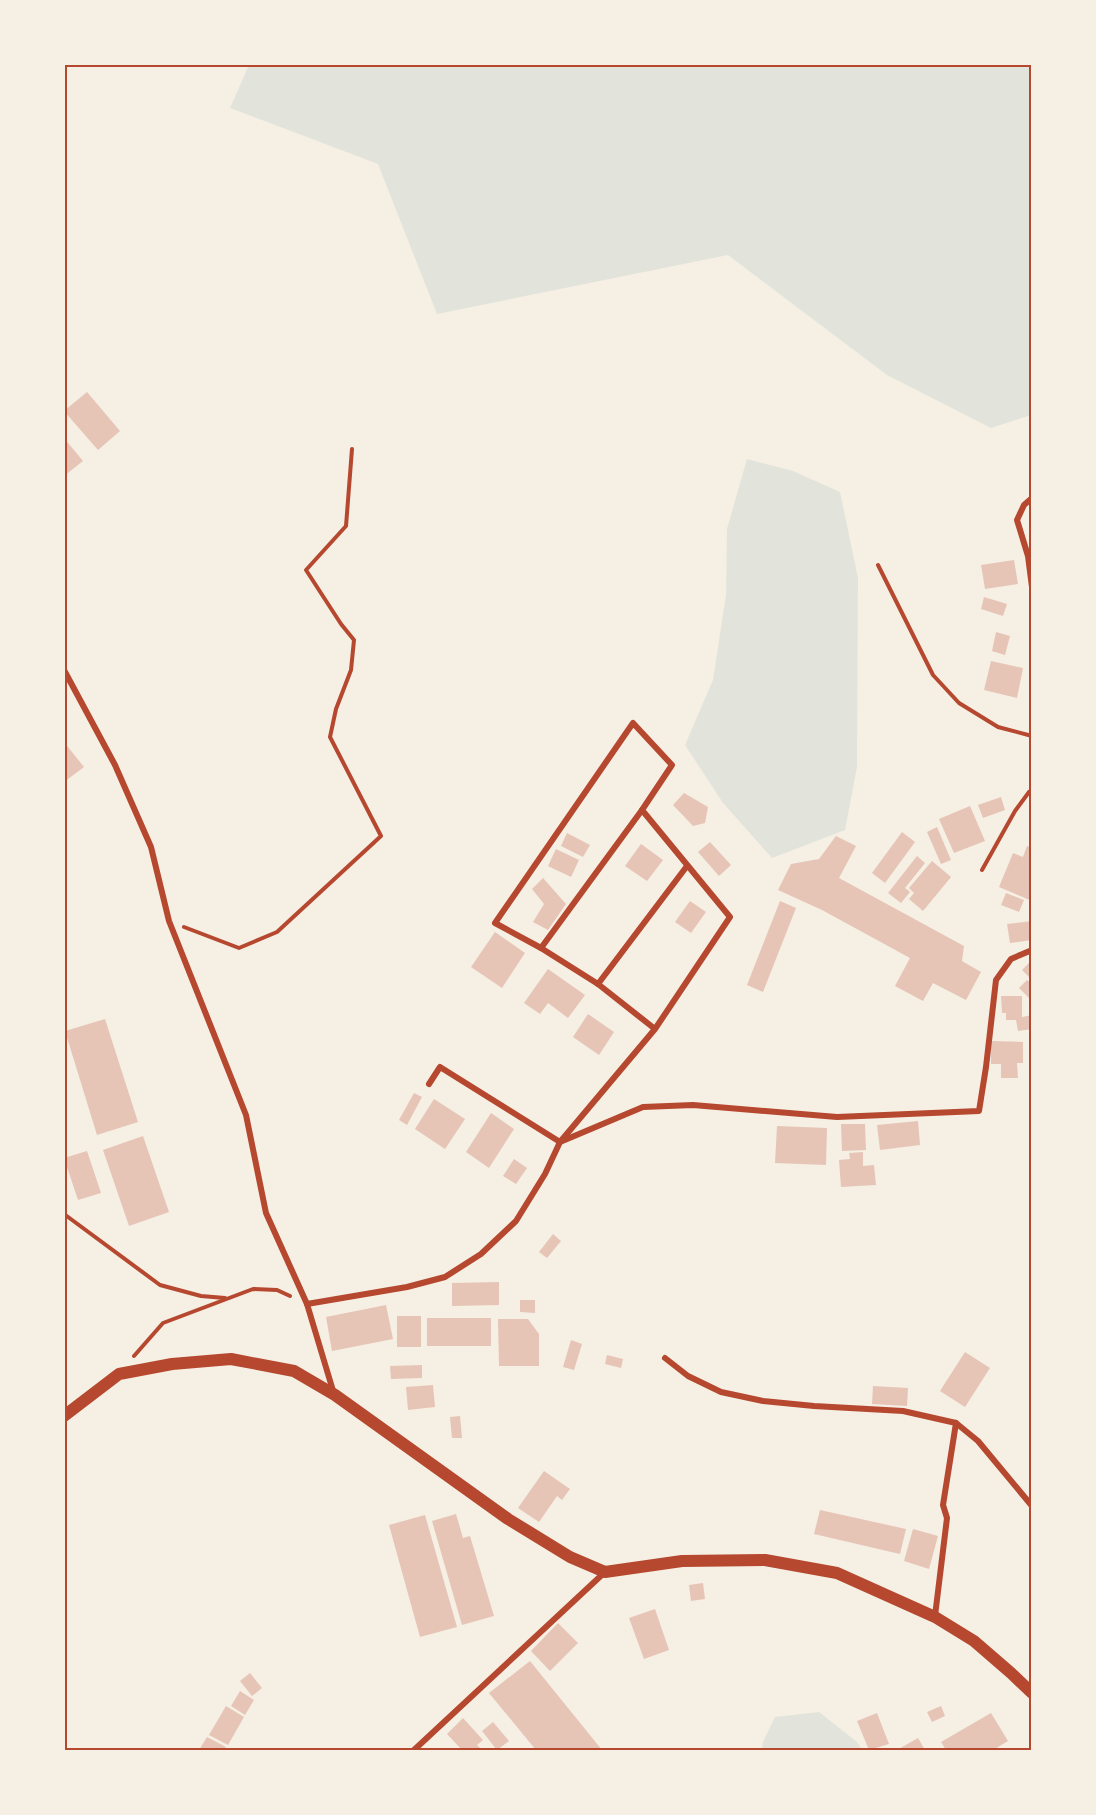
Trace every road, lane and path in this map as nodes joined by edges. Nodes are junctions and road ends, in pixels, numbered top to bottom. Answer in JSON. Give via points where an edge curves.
{"nodes":[{"id":1,"x":352,"y":449,"type":"dead end"},
{"id":2,"x":1032,"y":498,"type":"edge"},
{"id":3,"x":878,"y":565,"type":"dead end"},
{"id":4,"x":1032,"y":587,"type":"edge"},
{"id":5,"x":64,"y":670,"type":"edge"},
{"id":6,"x":1032,"y":736,"type":"edge"},
{"id":7,"x":1032,"y":791,"type":"edge"},
{"id":8,"x":642,"y":810,"type":"junction"},
{"id":9,"x":687,"y":866,"type":"junction"},
{"id":10,"x":982,"y":870,"type":"dead end"},
{"id":11,"x":169,"y":921,"type":"junction"},
{"id":12,"x":541,"y":948,"type":"junction"},
{"id":13,"x":1032,"y":950,"type":"edge"},
{"id":14,"x":598,"y":984,"type":"junction"},
{"id":15,"x":655,"y":1029,"type":"junction"},
{"id":16,"x":429,"y":1084,"type":"dead end"},
{"id":17,"x":560,"y":1143,"type":"junction"},
{"id":18,"x":64,"y":1214,"type":"edge"},
{"id":19,"x":227,"y":1298,"type":"junction"},
{"id":20,"x":307,"y":1304,"type":"junction"},
{"id":21,"x":665,"y":1358,"type":"dead end"},
{"id":22,"x":118,"y":1374,"type":"junction"},
{"id":23,"x":335,"y":1395,"type":"junction"},
{"id":24,"x":64,"y":1416,"type":"edge"},
{"id":25,"x":956,"y":1423,"type":"junction"},
{"id":26,"x":1032,"y":1506,"type":"edge"},
{"id":27,"x":605,"y":1572,"type":"junction"},
{"id":28,"x":935,"y":1617,"type":"junction"},
{"id":29,"x":1032,"y":1693,"type":"edge"},
{"id":30,"x":414,"y":1750,"type":"edge"}],
"edges":[{"from":1,"to":11,"type":"path","via":[[346,526],[306,570],[354,640],[351,670],[330,736],[381,836],[277,932],[239,948]]},
{"from":2,"to":4,"type":"street","via":[[1017,520]]},
{"from":3,"to":6,"type":"path","via":[[933,675],[959,703],[998,727]]},
{"from":5,"to":11,"type":"street","via":[[115,765],[151,847]]},
{"from":7,"to":10,"type":"path","via":[[1015,811]]},
{"from":8,"to":9,"type":"street"},
{"from":8,"to":12,"type":"street"},
{"from":8,"to":12,"type":"street","via":[[672,765],[633,723],[495,923]]},
{"from":9,"to":14,"type":"street"},
{"from":9,"to":15,"type":"street","via":[[730,917]]},
{"from":11,"to":20,"type":"street","via":[[246,1115],[266,1214]]},
{"from":12,"to":14,"type":"street"},
{"from":13,"to":17,"type":"street","via":[[1011,959],[996,980],[979,1111],[837,1117],[693,1105],[643,1107]]},
{"from":14,"to":15,"type":"street"},
{"from":15,"to":17,"type":"street"},
{"from":16,"to":17,"type":"street","via":[[440,1067]]},
{"from":17,"to":20,"type":"street","via":[[516,1221],[481,1254],[445,1277]]},
{"from":18,"to":19,"type":"path","via":[[160,1285]]},
{"from":19,"to":20,"type":"path","via":[[253,1289],[277,1290]]},
{"from":19,"to":22,"type":"path","via":[[163,1323]]},
{"from":20,"to":23,"type":"street"},
{"from":21,"to":25,"type":"street","via":[[688,1376],[721,1392],[773,1402],[903,1411]]},
{"from":22,"to":23,"type":"main road","via":[[231,1359],[294,1371]]},
{"from":22,"to":24,"type":"main road"},
{"from":23,"to":27,"type":"main road","via":[[508,1519],[570,1557]]},
{"from":25,"to":26,"type":"street","via":[[978,1441]]},
{"from":25,"to":28,"type":"street","via":[[943,1505],[947,1518]]},
{"from":27,"to":28,"type":"main road","via":[[682,1561],[765,1560],[837,1573]]},
{"from":27,"to":30,"type":"street"},
{"from":28,"to":29,"type":"main road","via":[[974,1641]]}]}
